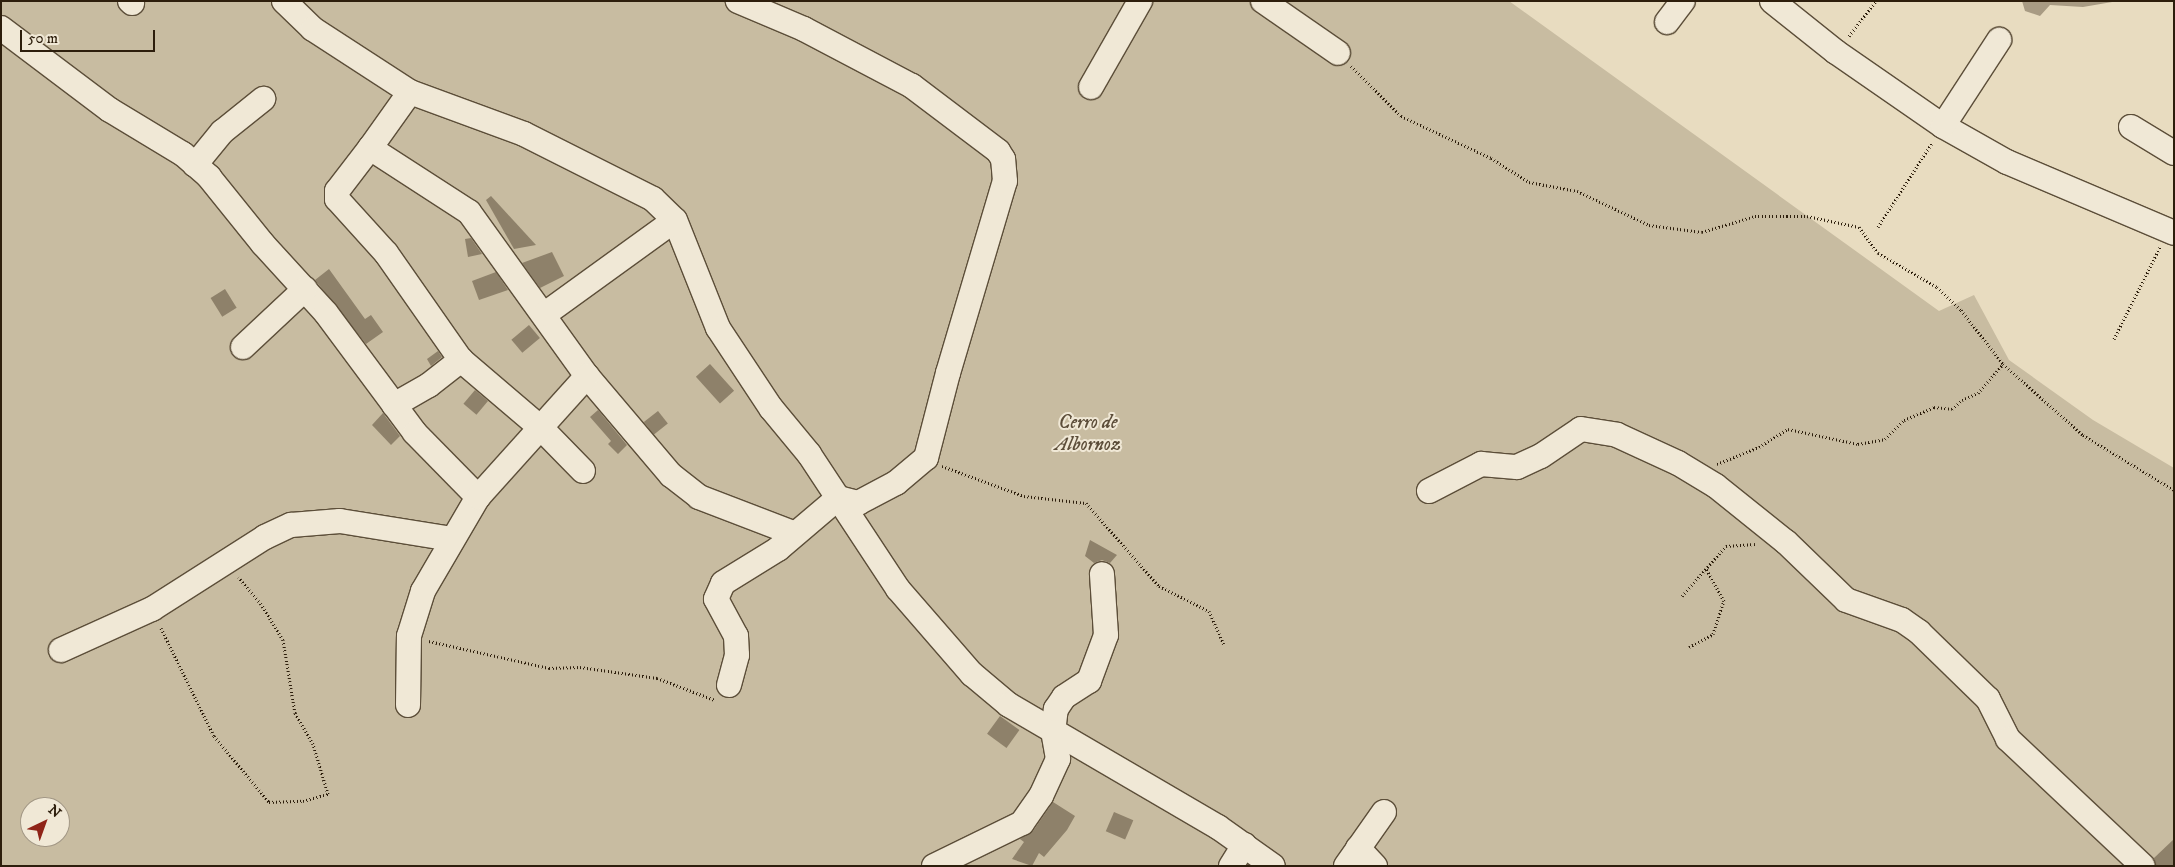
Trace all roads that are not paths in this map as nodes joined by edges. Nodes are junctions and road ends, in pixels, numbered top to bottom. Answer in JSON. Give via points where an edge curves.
{"nodes":[{"id":1,"x":284,"y":1,"type":"edge"},
{"id":2,"x":738,"y":1,"type":"edge"},
{"id":3,"x":1140,"y":1,"type":"edge"},
{"id":4,"x":1263,"y":1,"type":"edge"},
{"id":5,"x":1683,"y":1,"type":"edge"},
{"id":6,"x":1772,"y":1,"type":"edge"},
{"id":7,"x":1667,"y":22,"type":"dead end"},
{"id":8,"x":1,"y":28,"type":"edge"},
{"id":9,"x":1999,"y":40,"type":"dead end"},
{"id":10,"x":1338,"y":53,"type":"road end"},
{"id":11,"x":1091,"y":88,"type":"dead end"},
{"id":12,"x":410,"y":92,"type":"junction"},
{"id":13,"x":263,"y":99,"type":"dead end"},
{"id":14,"x":1943,"y":126,"type":"junction"},
{"id":15,"x":2132,"y":127,"type":"dead end"},
{"id":16,"x":370,"y":148,"type":"junction"},
{"id":17,"x":2174,"y":153,"type":"edge"},
{"id":18,"x":195,"y":165,"type":"junction"},
{"id":19,"x":675,"y":220,"type":"junction"},
{"id":20,"x":2171,"y":232,"type":"edge"},
{"id":21,"x":305,"y":289,"type":"junction"},
{"id":22,"x":545,"y":314,"type":"junction"},
{"id":23,"x":243,"y":347,"type":"dead end"},
{"id":24,"x":461,"y":360,"type":"junction"},
{"id":25,"x":587,"y":376,"type":"junction"},
{"id":26,"x":394,"y":406,"type":"junction"},
{"id":27,"x":541,"y":428,"type":"junction"},
{"id":28,"x":583,"y":471,"type":"dead end"},
{"id":29,"x":1430,"y":491,"type":"dead end"},
{"id":30,"x":478,"y":497,"type":"junction"},
{"id":31,"x":838,"y":498,"type":"junction"},
{"id":32,"x":793,"y":533,"type":"junction"},
{"id":33,"x":453,"y":539,"type":"junction"},
{"id":34,"x":1102,"y":574,"type":"dead end"},
{"id":35,"x":61,"y":650,"type":"dead end"},
{"id":36,"x":724,"y":692,"type":"road end"},
{"id":37,"x":408,"y":705,"type":"dead end"},
{"id":38,"x":1053,"y":732,"type":"junction"},
{"id":39,"x":1384,"y":812,"type":"dead end"},
{"id":40,"x":1244,"y":845,"type":"junction"},
{"id":41,"x":1352,"y":857,"type":"edge"},
{"id":42,"x":934,"y":866,"type":"edge"},
{"id":43,"x":1230,"y":866,"type":"edge"},
{"id":44,"x":1273,"y":866,"type":"edge"},
{"id":45,"x":1375,"y":866,"type":"edge"},
{"id":46,"x":2143,"y":866,"type":"edge"}],
"edges":[{"from":1,"to":12,"type":"street","via":[[313,29]]},
{"from":2,"to":31,"type":"street","via":[[890,72],[988,141],[1003,159],[1005,181],[926,458],[896,483],[858,503]]},
{"from":3,"to":11,"type":"street"},
{"from":4,"to":10,"type":"street"},
{"from":5,"to":7,"type":"street"},
{"from":6,"to":14,"type":"street","via":[[1836,52]]},
{"from":8,"to":18,"type":"street","via":[[110,110],[183,154]]},
{"from":9,"to":14,"type":"street"},
{"from":12,"to":16,"type":"street"},
{"from":12,"to":19,"type":"street","via":[[524,134],[653,199]]},
{"from":13,"to":18,"type":"street","via":[[234,121]]},
{"from":14,"to":20,"type":"street","via":[[2007,162]]},
{"from":15,"to":17,"type":"street"},
{"from":16,"to":22,"type":"street","via":[[468,212]]},
{"from":16,"to":24,"type":"street","via":[[337,191],[337,200],[386,253]]},
{"from":18,"to":21,"type":"street"},
{"from":19,"to":22,"type":"street"},
{"from":19,"to":31,"type":"street","via":[[718,328]]},
{"from":21,"to":23,"type":"street"},
{"from":21,"to":26,"type":"street"},
{"from":22,"to":25,"type":"street"},
{"from":24,"to":26,"type":"street","via":[[429,386]]},
{"from":24,"to":27,"type":"street"},
{"from":25,"to":27,"type":"street"},
{"from":25,"to":32,"type":"street","via":[[671,475],[699,497]]},
{"from":26,"to":30,"type":"street","via":[[414,433]]},
{"from":27,"to":28,"type":"street"},
{"from":27,"to":30,"type":"street"},
{"from":29,"to":46,"type":"street","via":[[1481,464],[1517,467],[1541,456],[1581,429],[1627,439],[1678,463],[1716,486],[1786,542],[1846,600],[1902,620],[1919,632],[1988,699],[2008,738]]},
{"from":30,"to":33,"type":"street"},
{"from":31,"to":32,"type":"street"},
{"from":31,"to":38,"type":"street","via":[[898,589],[972,674],[1009,705]]},
{"from":32,"to":36,"type":"street","via":[[778,548],[733,576],[718,590],[716,599],[736,636],[737,655]]},
{"from":33,"to":35,"type":"street","via":[[340,521],[309,522],[282,529],[152,609]]},
{"from":33,"to":37,"type":"street","via":[[424,591],[409,636]]},
{"from":34,"to":38,"type":"street","via":[[1106,635],[1094,672],[1083,687],[1059,703]]},
{"from":38,"to":40,"type":"street"},
{"from":38,"to":42,"type":"street","via":[[1058,759],[1041,796],[1022,823]]},
{"from":39,"to":41,"type":"street"},
{"from":40,"to":43,"type":"street"},
{"from":40,"to":44,"type":"street"},
{"from":41,"to":45,"type":"street"}]}
